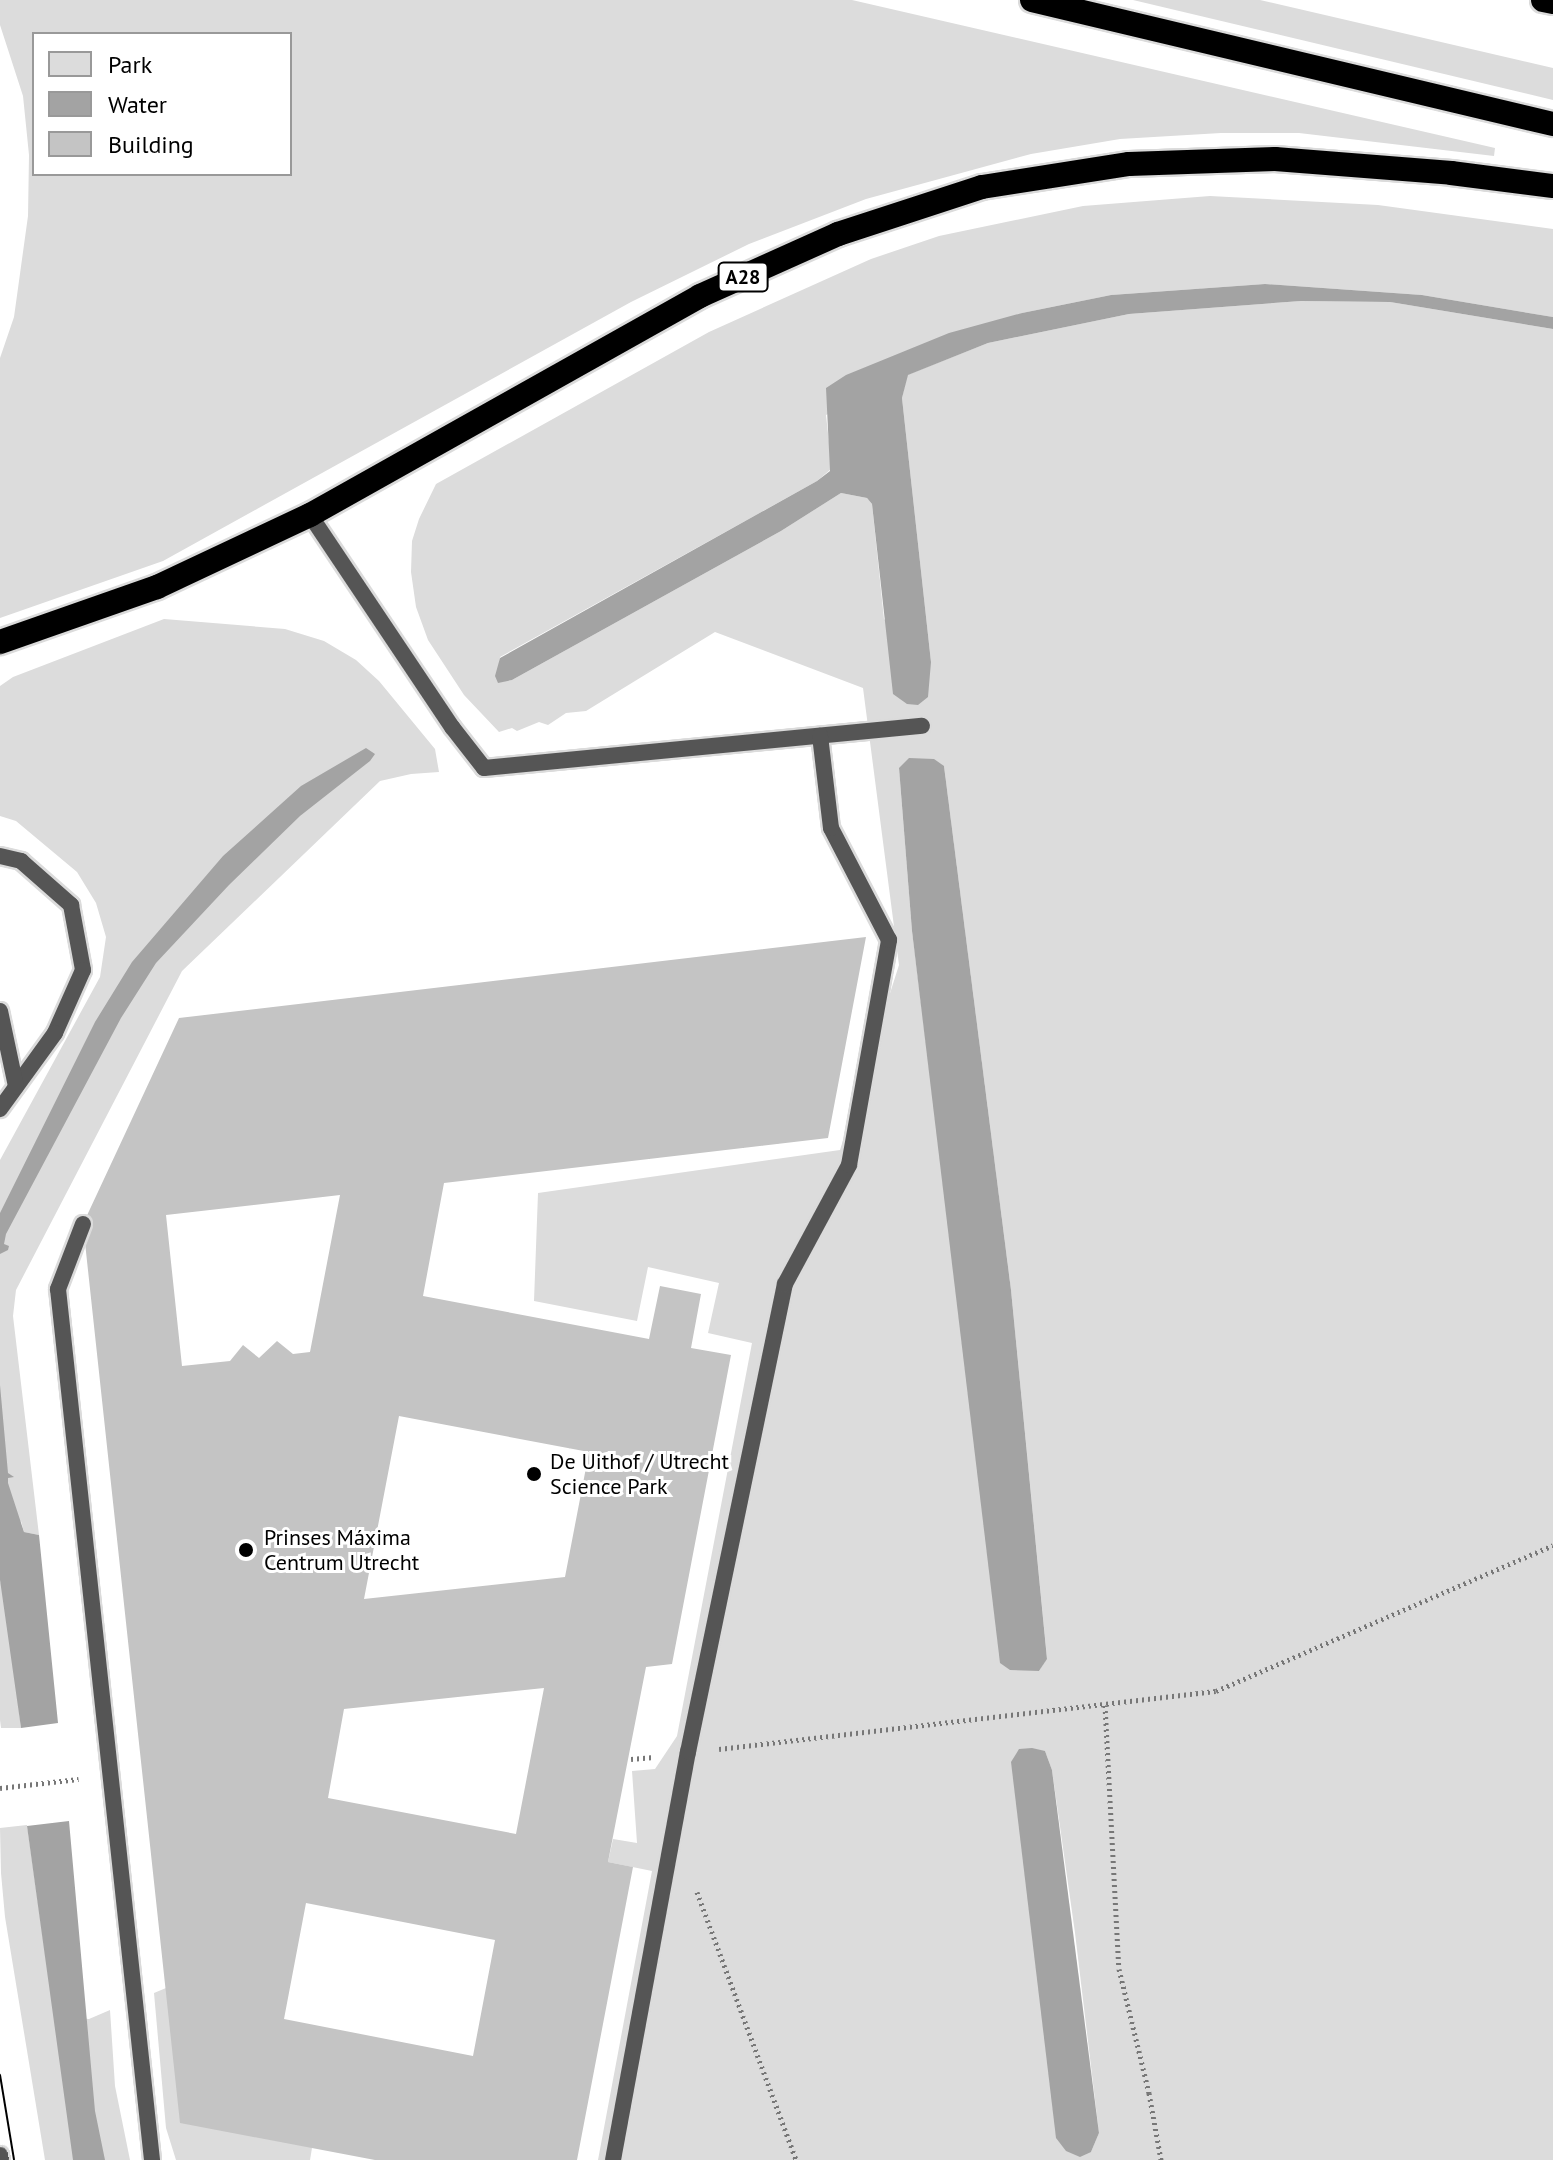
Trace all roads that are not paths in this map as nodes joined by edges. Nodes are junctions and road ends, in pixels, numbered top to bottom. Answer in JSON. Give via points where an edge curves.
{"nodes":[{"id":1,"x":1032,"y":0,"type":"edge"},
{"id":2,"x":1543,"y":0,"type":"edge"},
{"id":3,"x":1553,"y":2,"type":"edge"},
{"id":4,"x":1553,"y":124,"type":"edge"},
{"id":5,"x":1553,"y":186,"type":"edge"},
{"id":6,"x":310,"y":515,"type":"junction"},
{"id":7,"x":0,"y":642,"type":"edge"},
{"id":8,"x":922,"y":726,"type":"dead end"},
{"id":9,"x":820,"y":736,"type":"junction"},
{"id":10,"x":0,"y":856,"type":"edge"},
{"id":11,"x":0,"y":1011,"type":"edge"},
{"id":12,"x":16,"y":1086,"type":"junction"},
{"id":13,"x":0,"y":1109,"type":"edge"},
{"id":14,"x":83,"y":1224,"type":"dead end"},
{"id":15,"x":152,"y":2160,"type":"edge"},
{"id":16,"x":613,"y":2160,"type":"edge"}],
"edges":[{"from":1,"to":4,"type":"highway"},
{"from":2,"to":3,"type":"highway"},
{"from":5,"to":6,"type":"highway","number":"A28","via":[[1275,159],[1129,164],[982,187],[838,234],[700,296]]},
{"from":6,"to":7,"type":"highway","number":"A28","via":[[157,587]]},
{"from":6,"to":9,"type":"lane","via":[[484,768]]},
{"from":8,"to":9,"type":"lane"},
{"from":9,"to":16,"type":"lane","via":[[831,828],[889,940],[849,1165],[785,1284],[688,1752]]},
{"from":10,"to":12,"type":"lane","via":[[21,861],[71,905],[83,970],[55,1033]]},
{"from":11,"to":12,"type":"lane"},
{"from":12,"to":13,"type":"lane"},
{"from":14,"to":15,"type":"lane","via":[[58,1289]]}]}
